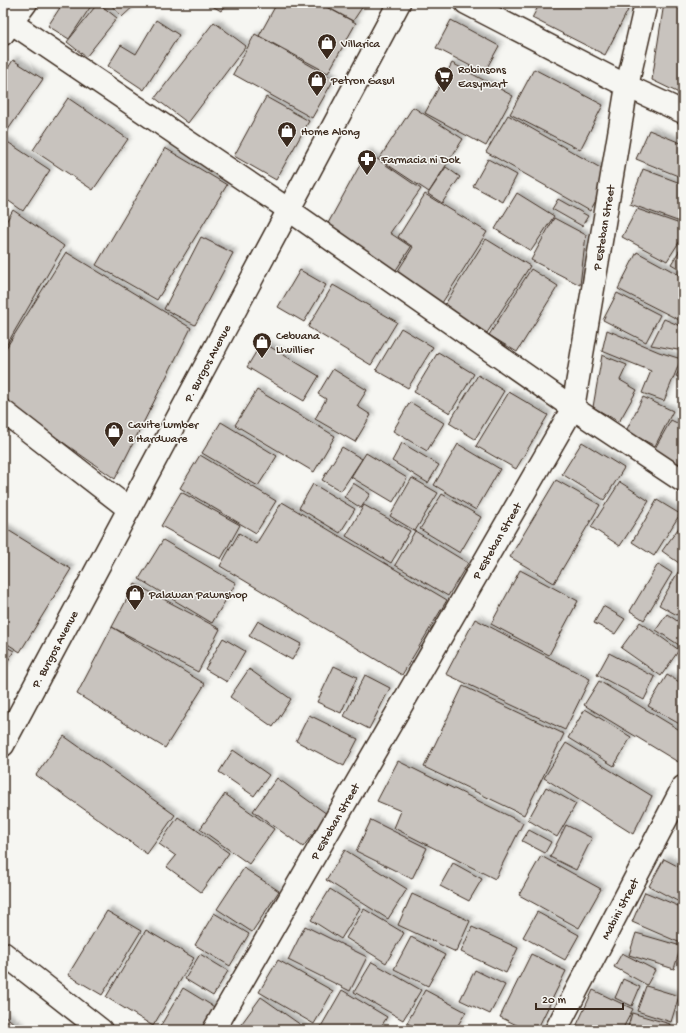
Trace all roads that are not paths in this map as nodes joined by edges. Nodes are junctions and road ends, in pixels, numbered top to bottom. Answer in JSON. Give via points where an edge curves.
{"nodes":[{"id":1,"x":26,"y":3,"type":"edge"},
{"id":2,"x":399,"y":3,"type":"edge"},
{"id":3,"x":466,"y":3,"type":"edge"},
{"id":4,"x":646,"y":3,"type":"edge"},
{"id":5,"x":6,"y":24,"type":"edge"},
{"id":6,"x":627,"y":86,"type":"junction"},
{"id":7,"x":683,"y":112,"type":"edge"},
{"id":8,"x":289,"y":210,"type":"junction"},
{"id":9,"x":573,"y":408,"type":"junction"},
{"id":10,"x":3,"y":411,"type":"edge"},
{"id":11,"x":683,"y":481,"type":"edge"},
{"id":12,"x":129,"y":509,"type":"junction"},
{"id":13,"x":3,"y":745,"type":"edge"},
{"id":14,"x":683,"y":787,"type":"edge"},
{"id":15,"x":3,"y":953,"type":"edge"},
{"id":16,"x":101,"y":1030,"type":"edge"},
{"id":17,"x":214,"y":1030,"type":"edge"},
{"id":18,"x":556,"y":1030,"type":"edge"}],
"edges":[{"from":1,"to":5,"type":"street"},
{"from":2,"to":8,"type":"street","name":"P. Burgos Avenue"},
{"from":3,"to":6,"type":"street"},
{"from":4,"to":6,"type":"street","name":"P Esteban Street"},
{"from":5,"to":8,"type":"street"},
{"from":6,"to":7,"type":"street"},
{"from":6,"to":9,"type":"street","name":"P Esteban Street"},
{"from":8,"to":9,"type":"street"},
{"from":8,"to":12,"type":"street","name":"P. Burgos Avenue"},
{"from":9,"to":11,"type":"street"},
{"from":9,"to":17,"type":"street","name":"P Esteban Street"},
{"from":10,"to":12,"type":"street"},
{"from":12,"to":13,"type":"street","name":"P. Burgos Avenue"},
{"from":14,"to":18,"type":"street","name":"Mabini Street"},
{"from":15,"to":16,"type":"street"}]}
